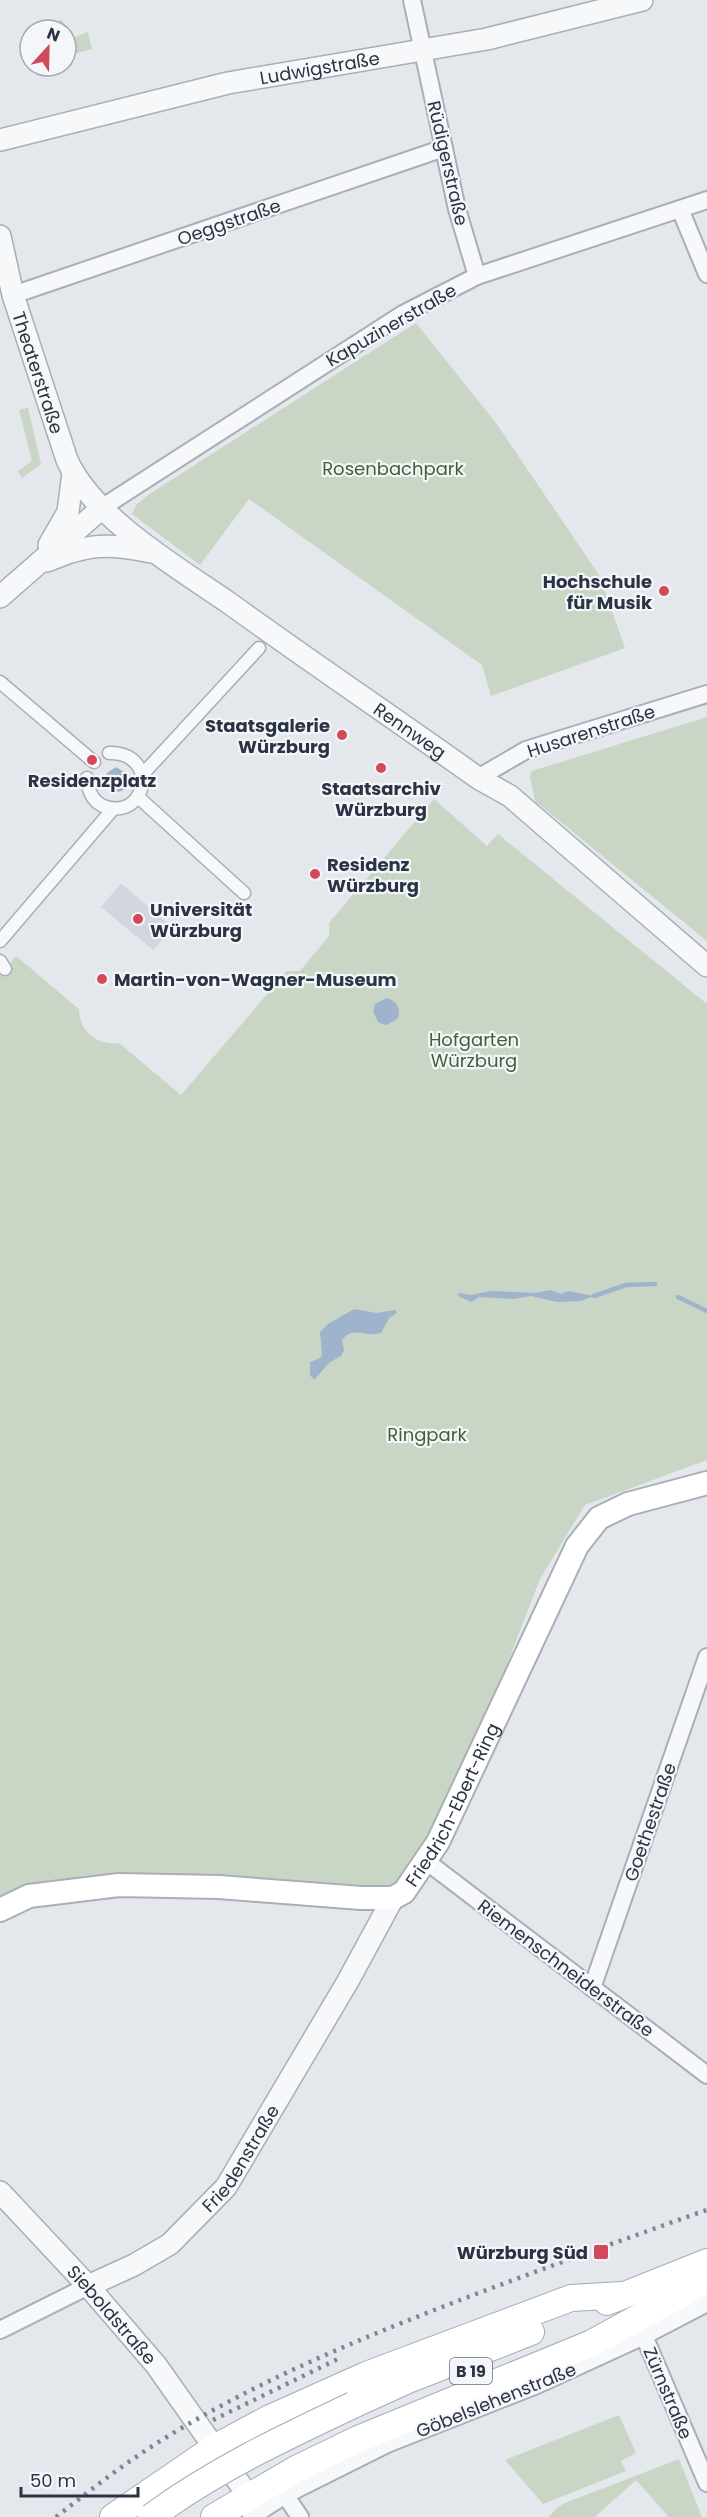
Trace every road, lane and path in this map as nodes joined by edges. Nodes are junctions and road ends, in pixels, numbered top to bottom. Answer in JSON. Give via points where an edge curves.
{"nodes":[{"id":1,"x":412,"y":0,"type":"edge"},
{"id":2,"x":642,"y":0,"type":"edge"},
{"id":3,"x":421,"y":49,"type":"junction"},
{"id":4,"x":0,"y":140,"type":"edge"},
{"id":5,"x":444,"y":148,"type":"junction"},
{"id":6,"x":707,"y":200,"type":"edge"},
{"id":7,"x":680,"y":209,"type":"junction"},
{"id":8,"x":0,"y":236,"type":"edge"},
{"id":9,"x":707,"y":274,"type":"edge"},
{"id":10,"x":477,"y":276,"type":"junction"},
{"id":11,"x":13,"y":295,"type":"junction"},
{"id":12,"x":73,"y":473,"type":"junction"},
{"id":13,"x":103,"y":507,"type":"junction"},
{"id":14,"x":158,"y":553,"type":"junction"},
{"id":15,"x":38,"y":563,"type":"junction"},
{"id":16,"x":0,"y":597,"type":"edge"},
{"id":17,"x":259,"y":648,"type":"dead end"},
{"id":18,"x":0,"y":682,"type":"edge"},
{"id":19,"x":707,"y":694,"type":"edge"},
{"id":20,"x":109,"y":753,"type":"dead end"},
{"id":21,"x":94,"y":762,"type":"dead end"},
{"id":22,"x":142,"y":775,"type":"junction"},
{"id":23,"x":87,"y":778,"type":"dead end"},
{"id":24,"x":478,"y":778,"type":"junction"},
{"id":25,"x":138,"y":798,"type":"junction"},
{"id":26,"x":113,"y":809,"type":"junction"},
{"id":27,"x":244,"y":893,"type":"dead end"},
{"id":28,"x":0,"y":941,"type":"edge"},
{"id":29,"x":707,"y":966,"type":"edge"},
{"id":30,"x":707,"y":1483,"type":"edge"},
{"id":31,"x":707,"y":1657,"type":"edge"},
{"id":32,"x":426,"y":1861,"type":"junction"},
{"id":33,"x":393,"y":1898,"type":"junction"},
{"id":34,"x":0,"y":1910,"type":"edge"},
{"id":35,"x":592,"y":1988,"type":"junction"},
{"id":36,"x":707,"y":2075,"type":"edge"},
{"id":37,"x":0,"y":2192,"type":"edge"},
{"id":38,"x":707,"y":2262,"type":"edge"},
{"id":39,"x":707,"y":2279,"type":"edge"},
{"id":40,"x":88,"y":2286,"type":"junction"},
{"id":41,"x":623,"y":2295,"type":"junction"},
{"id":42,"x":707,"y":2302,"type":"edge"},
{"id":43,"x":0,"y":2330,"type":"edge"},
{"id":44,"x":644,"y":2336,"type":"junction"},
{"id":45,"x":356,"y":2411,"type":"junction"},
{"id":46,"x":214,"y":2448,"type":"junction"},
{"id":47,"x":707,"y":2483,"type":"edge"},
{"id":48,"x":285,"y":2495,"type":"junction"},
{"id":49,"x":251,"y":2506,"type":"edge"},
{"id":50,"x":113,"y":2517,"type":"edge"},
{"id":51,"x":151,"y":2517,"type":"edge"},
{"id":52,"x":180,"y":2517,"type":"edge"},
{"id":53,"x":214,"y":2517,"type":"edge"},
{"id":54,"x":300,"y":2517,"type":"edge"}],
"edges":[{"from":1,"to":3,"type":"street","name":"Rüdigerstraße"},
{"from":2,"to":3,"type":"street","name":"Ludwigstraße","via":[[488,39]]},
{"from":3,"to":4,"type":"street","name":"Ludwigstraße","via":[[228,83]]},
{"from":3,"to":5,"type":"street","name":"Rüdigerstraße"},
{"from":5,"to":10,"type":"street","name":"Rüdigerstraße"},
{"from":5,"to":11,"type":"street","name":"Oeggstraße"},
{"from":6,"to":7,"type":"street","name":"Kapuzinerstraße"},
{"from":7,"to":9,"type":"street"},
{"from":7,"to":10,"type":"street","name":"Kapuzinerstraße"},
{"from":8,"to":11,"type":"street","name":"Theaterstraße"},
{"from":10,"to":13,"type":"street","name":"Kapuzinerstraße","via":[[403,314]]},
{"from":11,"to":12,"type":"street","name":"Theaterstraße"},
{"from":12,"to":13,"type":"street","name":"Theaterstraße"},
{"from":12,"to":15,"type":"street","name":"Theaterstraße","via":[[68,512]]},
{"from":13,"to":14,"type":"street","name":"Rennweg"},
{"from":13,"to":15,"type":"street"},
{"from":14,"to":15,"type":"street","via":[[99,546]]},
{"from":14,"to":24,"type":"street","name":"Rennweg"},
{"from":15,"to":16,"type":"street"},
{"from":17,"to":22,"type":"street"},
{"from":18,"to":21,"type":"street"},
{"from":19,"to":24,"type":"street","name":"Husarenstraße","via":[[526,750]]},
{"from":20,"to":22,"type":"street","via":[[129,756]]},
{"from":22,"to":25,"type":"street"},
{"from":23,"to":26,"type":"street","via":[[93,799]]},
{"from":24,"to":29,"type":"street","name":"Rennweg","via":[[510,796]]},
{"from":25,"to":26,"type":"street","via":[[123,808]]},
{"from":25,"to":27,"type":"street"},
{"from":26,"to":28,"type":"street","via":[[15,933]]},
{"from":30,"to":32,"type":"main road","name":"Friedrich-Ebert-Ring","via":[[628,1504],[598,1518],[577,1546],[480,1756]]},
{"from":31,"to":35,"type":"street","name":"Goethestraße"},
{"from":32,"to":33,"type":"main road","name":"Friedrich-Ebert-Ring","via":[[404,1892]]},
{"from":32,"to":35,"type":"street","name":"Riemenschneiderstraße"},
{"from":33,"to":34,"type":"main road","name":"Friedrich-Ebert-Ring","via":[[119,1885],[29,1896]]},
{"from":33,"to":40,"type":"street","name":"Friedenstraße","via":[[226,2187],[170,2244]]},
{"from":35,"to":36,"type":"street","name":"Riemenschneiderstraße"},
{"from":37,"to":40,"type":"street","name":"Sieboldstraße"},
{"from":38,"to":41,"type":"main road","number":"B 19"},
{"from":39,"to":45,"type":"main road","number":"B 19"},
{"from":39,"to":49,"type":"main road","via":[[592,2343],[358,2439],[296,2469]]},
{"from":40,"to":43,"type":"street","name":"Friedenstraße"},
{"from":40,"to":46,"type":"street","name":"Sieboldstraße","via":[[156,2366]]},
{"from":41,"to":45,"type":"main road","number":"B 19","via":[[408,2380]]},
{"from":41,"to":46,"type":"main road","via":[[571,2298],[366,2375]]},
{"from":42,"to":44,"type":"street","name":"Göbelslehenstraße"},
{"from":44,"to":47,"type":"street","name":"Zürnstraße"},
{"from":44,"to":48,"type":"street","name":"Göbelslehenstraße","via":[[537,2385],[387,2444]]},
{"from":45,"to":51,"type":"main road","number":"B 19","bridge":true,"via":[[274,2442],[207,2479]]},
{"from":45,"to":52,"type":"main road","number":"B 19"},
{"from":46,"to":49,"type":"street","name":"Sieboldstraße"},
{"from":46,"to":50,"type":"main road"},
{"from":48,"to":49,"type":"street","name":"Göbelslehenstraße"},
{"from":48,"to":54,"type":"street"},
{"from":49,"to":53,"type":"main road"}]}
